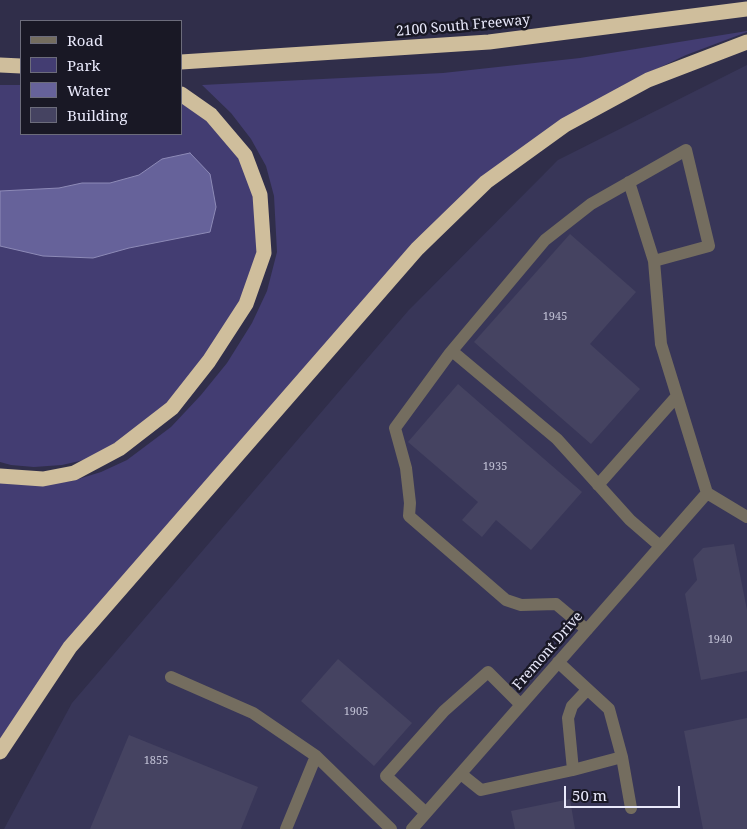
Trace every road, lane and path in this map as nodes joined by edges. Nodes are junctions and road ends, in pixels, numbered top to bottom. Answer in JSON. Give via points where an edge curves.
{"nodes":[{"id":1,"x":747,"y":9,"type":"edge"},
{"id":2,"x":747,"y":42,"type":"edge"},
{"id":3,"x":182,"y":62,"type":"edge"},
{"id":4,"x":0,"y":65,"type":"edge"},
{"id":5,"x":20,"y":66,"type":"edge"},
{"id":6,"x":182,"y":95,"type":"edge"},
{"id":7,"x":629,"y":182,"type":"junction"},
{"id":8,"x":654,"y":261,"type":"junction"},
{"id":9,"x":452,"y":351,"type":"junction"},
{"id":10,"x":677,"y":396,"type":"junction"},
{"id":11,"x":0,"y":476,"type":"edge"},
{"id":12,"x":598,"y":485,"type":"junction"},
{"id":13,"x":707,"y":493,"type":"junction"},
{"id":14,"x":747,"y":518,"type":"edge"},
{"id":15,"x":660,"y":546,"type":"junction"},
{"id":16,"x":587,"y":630,"type":"junction"},
{"id":17,"x":558,"y":662,"type":"junction"},
{"id":18,"x":171,"y":677,"type":"dead end"},
{"id":19,"x":587,"y":690,"type":"junction"},
{"id":20,"x":521,"y":705,"type":"junction"},
{"id":21,"x":0,"y":752,"type":"edge"},
{"id":22,"x":316,"y":756,"type":"junction"},
{"id":23,"x":622,"y":756,"type":"junction"},
{"id":24,"x":573,"y":770,"type":"junction"},
{"id":25,"x":461,"y":774,"type":"junction"},
{"id":26,"x":632,"y":808,"type":"dead end"},
{"id":27,"x":426,"y":813,"type":"junction"},
{"id":28,"x":286,"y":829,"type":"edge"},
{"id":29,"x":391,"y":829,"type":"edge"},
{"id":30,"x":412,"y":829,"type":"edge"}],
"edges":[{"from":1,"to":3,"type":"highway","name":"2100 South Freeway","via":[[489,42]]},
{"from":2,"to":21,"type":"highway","via":[[648,80],[565,125],[486,182],[416,249],[70,648]]},
{"from":4,"to":5,"type":"highway"},
{"from":6,"to":11,"type":"highway","via":[[211,115],[245,155],[260,195],[264,253],[246,304],[209,361],[172,408],[120,449],[74,473],[43,479]]},
{"from":7,"to":8,"type":"street"},
{"from":7,"to":8,"type":"street","via":[[686,150],[709,246]]},
{"from":7,"to":9,"type":"street","via":[[590,204],[545,240]]},
{"from":8,"to":10,"type":"street","via":[[660,344]]},
{"from":9,"to":12,"type":"street","via":[[557,439]]},
{"from":9,"to":16,"type":"street","via":[[395,428],[406,468],[409,516],[506,600],[522,605],[556,604]]},
{"from":10,"to":12,"type":"street"},
{"from":10,"to":13,"type":"street"},
{"from":12,"to":15,"type":"street","via":[[630,520]]},
{"from":13,"to":14,"type":"street"},
{"from":13,"to":15,"type":"street","name":"Fremont Drive"},
{"from":15,"to":16,"type":"street","name":"Fremont Drive"},
{"from":16,"to":17,"type":"street","name":"Fremont Drive"},
{"from":17,"to":19,"type":"street"},
{"from":17,"to":20,"type":"street","name":"Fremont Drive"},
{"from":18,"to":22,"type":"street","via":[[254,713]]},
{"from":19,"to":23,"type":"street","via":[[609,709]]},
{"from":19,"to":24,"type":"street","via":[[572,706],[568,718]]},
{"from":20,"to":25,"type":"street","name":"Fremont Drive"},
{"from":20,"to":27,"type":"street","via":[[488,672],[444,711],[386,776]]},
{"from":22,"to":28,"type":"street"},
{"from":22,"to":29,"type":"street"},
{"from":23,"to":24,"type":"street"},
{"from":23,"to":26,"type":"street"},
{"from":24,"to":25,"type":"street","via":[[481,790]]},
{"from":25,"to":27,"type":"street","name":"Fremont Drive"},
{"from":27,"to":30,"type":"street","name":"Fremont Drive"}]}
